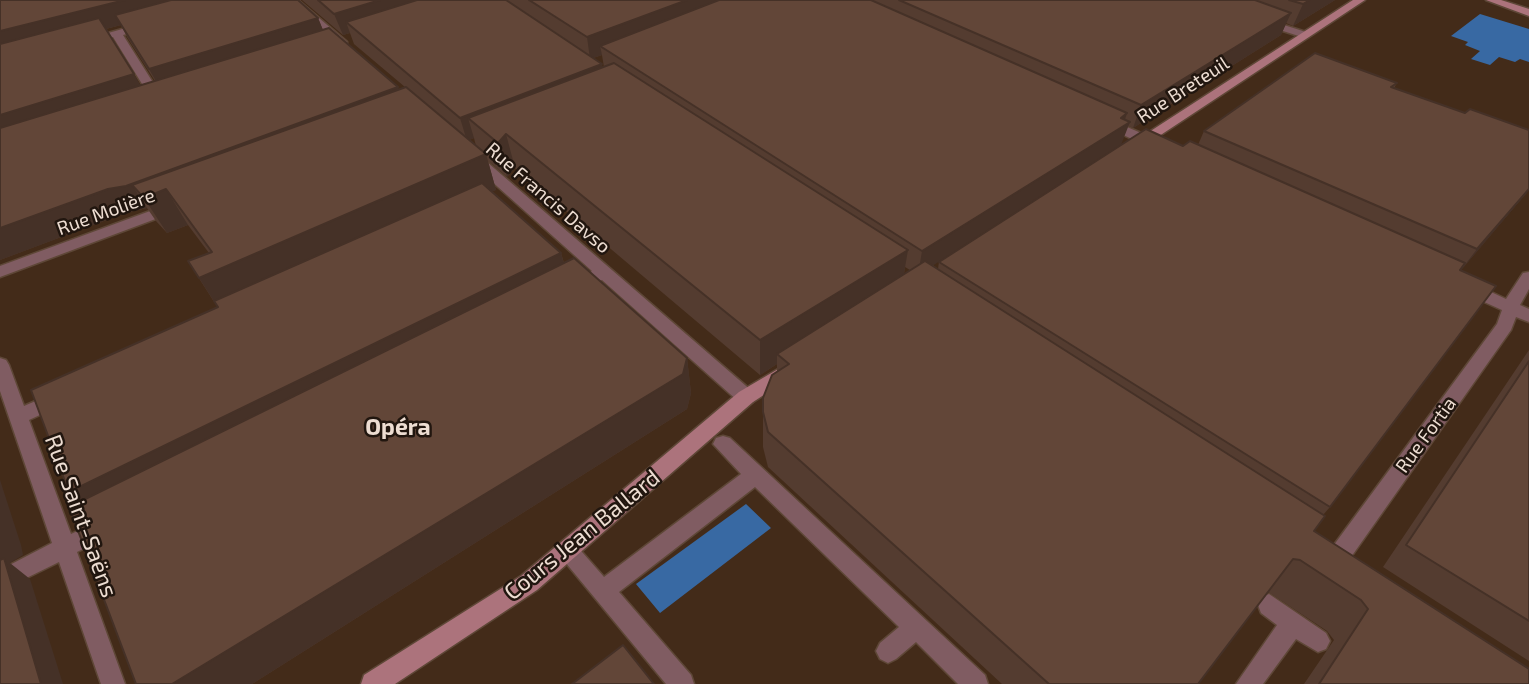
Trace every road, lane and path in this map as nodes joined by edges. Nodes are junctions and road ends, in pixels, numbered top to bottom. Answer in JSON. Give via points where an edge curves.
{"nodes":[{"id":1,"x":292,"y":0,"type":"edge"},
{"id":2,"x":1360,"y":0,"type":"edge"},
{"id":3,"x":1492,"y":0,"type":"edge"},
{"id":4,"x":1529,"y":13,"type":"edge"},
{"id":5,"x":1249,"y":17,"type":"edge"},
{"id":6,"x":154,"y":23,"type":"edge"},
{"id":7,"x":116,"y":33,"type":"junction"},
{"id":8,"x":1305,"y":35,"type":"junction"},
{"id":9,"x":77,"y":43,"type":"edge"},
{"id":10,"x":343,"y":44,"type":"edge"},
{"id":11,"x":158,"y":100,"type":"edge"},
{"id":12,"x":1095,"y":117,"type":"edge"},
{"id":13,"x":1144,"y":140,"type":"junction"},
{"id":14,"x":470,"y":147,"type":"edge"},
{"id":15,"x":1126,"y":152,"type":"edge"},
{"id":16,"x":1172,"y":152,"type":"edge"},
{"id":17,"x":190,"y":201,"type":"edge"},
{"id":18,"x":0,"y":272,"type":"edge"},
{"id":19,"x":604,"y":272,"type":"junction"},
{"id":20,"x":1529,"y":277,"type":"edge"},
{"id":21,"x":1448,"y":279,"type":"edge"},
{"id":22,"x":555,"y":297,"type":"edge"},
{"id":23,"x":1520,"y":312,"type":"edge"},
{"id":24,"x":802,"y":361,"type":"edge"},
{"id":25,"x":0,"y":365,"type":"edge"},
{"id":26,"x":78,"y":389,"type":"edge"},
{"id":27,"x":746,"y":397,"type":"junction"},
{"id":28,"x":18,"y":417,"type":"junction"},
{"id":29,"x":723,"y":444,"type":"dead end"},
{"id":30,"x":755,"y":475,"type":"junction"},
{"id":31,"x":114,"y":522,"type":"edge"},
{"id":32,"x":65,"y":547,"type":"junction"},
{"id":33,"x":1317,"y":547,"type":"edge"},
{"id":34,"x":567,"y":551,"type":"junction"},
{"id":35,"x":1336,"y":560,"type":"junction"},
{"id":36,"x":1355,"y":572,"type":"edge"},
{"id":37,"x":0,"y":581,"type":"edge"},
{"id":38,"x":603,"y":591,"type":"junction"},
{"id":39,"x":1269,"y":605,"type":"edge"},
{"id":40,"x":1293,"y":623,"type":"junction"},
{"id":41,"x":916,"y":627,"type":"junction"},
{"id":42,"x":1318,"y":641,"type":"dead end"},
{"id":43,"x":888,"y":651,"type":"dead end"},
{"id":44,"x":113,"y":684,"type":"edge"},
{"id":45,"x":373,"y":684,"type":"edge"},
{"id":46,"x":682,"y":684,"type":"edge"},
{"id":47,"x":976,"y":684,"type":"edge"},
{"id":48,"x":1248,"y":684,"type":"edge"}],
"edges":[{"from":1,"to":10,"type":"street"},
{"from":2,"to":8,"type":"street","name":"Rue Breteuil"},
{"from":3,"to":4,"type":"street"},
{"from":5,"to":8,"type":"street"},
{"from":6,"to":7,"type":"street"},
{"from":7,"to":9,"type":"street"},
{"from":7,"to":11,"type":"street"},
{"from":8,"to":13,"type":"street","name":"Rue Breteuil"},
{"from":12,"to":13,"type":"street"},
{"from":13,"to":15,"type":"street","name":"Rue Breteuil"},
{"from":13,"to":16,"type":"street"},
{"from":14,"to":19,"type":"street","name":"Rue Francis Davso","via":[[506,195]]},
{"from":17,"to":18,"type":"street","name":"Rue Molière"},
{"from":19,"to":22,"type":"street"},
{"from":19,"to":27,"type":"street","name":"Rue Francis Davso"},
{"from":20,"to":23,"type":"street","name":"Rue Fortia","via":[[1515,296]]},
{"from":21,"to":23,"type":"street"},
{"from":23,"to":35,"type":"street","name":"Rue Fortia","via":[[1505,326]]},
{"from":24,"to":27,"type":"street"},
{"from":25,"to":28,"type":"street","name":"Rue Saint-Saëns"},
{"from":26,"to":28,"type":"street"},
{"from":27,"to":34,"type":"street","name":"Cours Jean Ballard"},
{"from":28,"to":32,"type":"street","name":"Rue Saint-Saëns"},
{"from":29,"to":30,"type":"street"},
{"from":30,"to":38,"type":"street"},
{"from":30,"to":41,"type":"street"},
{"from":31,"to":32,"type":"street"},
{"from":32,"to":37,"type":"street"},
{"from":32,"to":44,"type":"street","name":"Rue Saint-Saëns"},
{"from":33,"to":35,"type":"street"},
{"from":34,"to":38,"type":"street"},
{"from":34,"to":45,"type":"street","name":"Cours Jean Ballard","via":[[529,583]]},
{"from":35,"to":36,"type":"street"},
{"from":38,"to":46,"type":"street"},
{"from":39,"to":40,"type":"street"},
{"from":40,"to":42,"type":"street"},
{"from":40,"to":48,"type":"street"},
{"from":41,"to":43,"type":"street"},
{"from":41,"to":47,"type":"street"}]}
